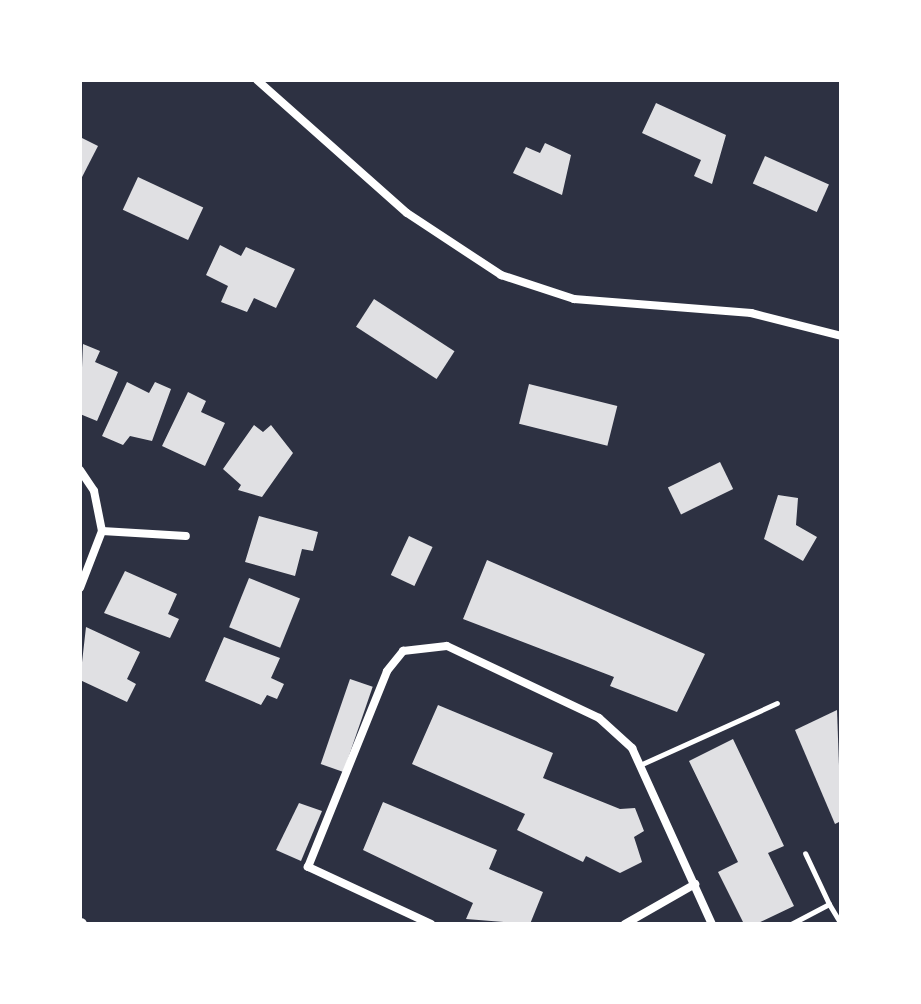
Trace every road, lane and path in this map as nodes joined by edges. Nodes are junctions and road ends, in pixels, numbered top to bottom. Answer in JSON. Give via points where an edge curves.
{"nodes":[{"id":1,"x":257,"y":80,"type":"edge"},
{"id":2,"x":841,"y":336,"type":"edge"},
{"id":3,"x":80,"y":470,"type":"edge"},
{"id":4,"x":102,"y":531,"type":"junction"},
{"id":5,"x":186,"y":536,"type":"dead end"},
{"id":6,"x":80,"y":588,"type":"edge"},
{"id":7,"x":777,"y":703,"type":"dead end"},
{"id":8,"x":642,"y":764,"type":"junction"},
{"id":9,"x":805,"y":853,"type":"dead end"},
{"id":10,"x":695,"y":884,"type":"junction"},
{"id":11,"x":829,"y":904,"type":"junction"},
{"id":12,"x":431,"y":924,"type":"edge"},
{"id":13,"x":625,"y":924,"type":"edge"},
{"id":14,"x":712,"y":924,"type":"edge"},
{"id":15,"x":791,"y":924,"type":"edge"},
{"id":16,"x":841,"y":924,"type":"edge"}],
"edges":[{"from":1,"to":2,"type":"street","via":[[407,213],[501,275],[574,299],[751,313]]},
{"from":3,"to":4,"type":"street","via":[[94,491]]},
{"from":4,"to":5,"type":"street"},
{"from":4,"to":6,"type":"street"},
{"from":7,"to":8,"type":"lane"},
{"from":8,"to":10,"type":"street"},
{"from":8,"to":12,"type":"street","via":[[599,718],[558,698],[447,646],[403,651],[387,671],[308,867]]},
{"from":9,"to":11,"type":"lane"},
{"from":10,"to":13,"type":"street"},
{"from":10,"to":14,"type":"street"},
{"from":11,"to":15,"type":"lane"},
{"from":11,"to":16,"type":"lane"}]}
